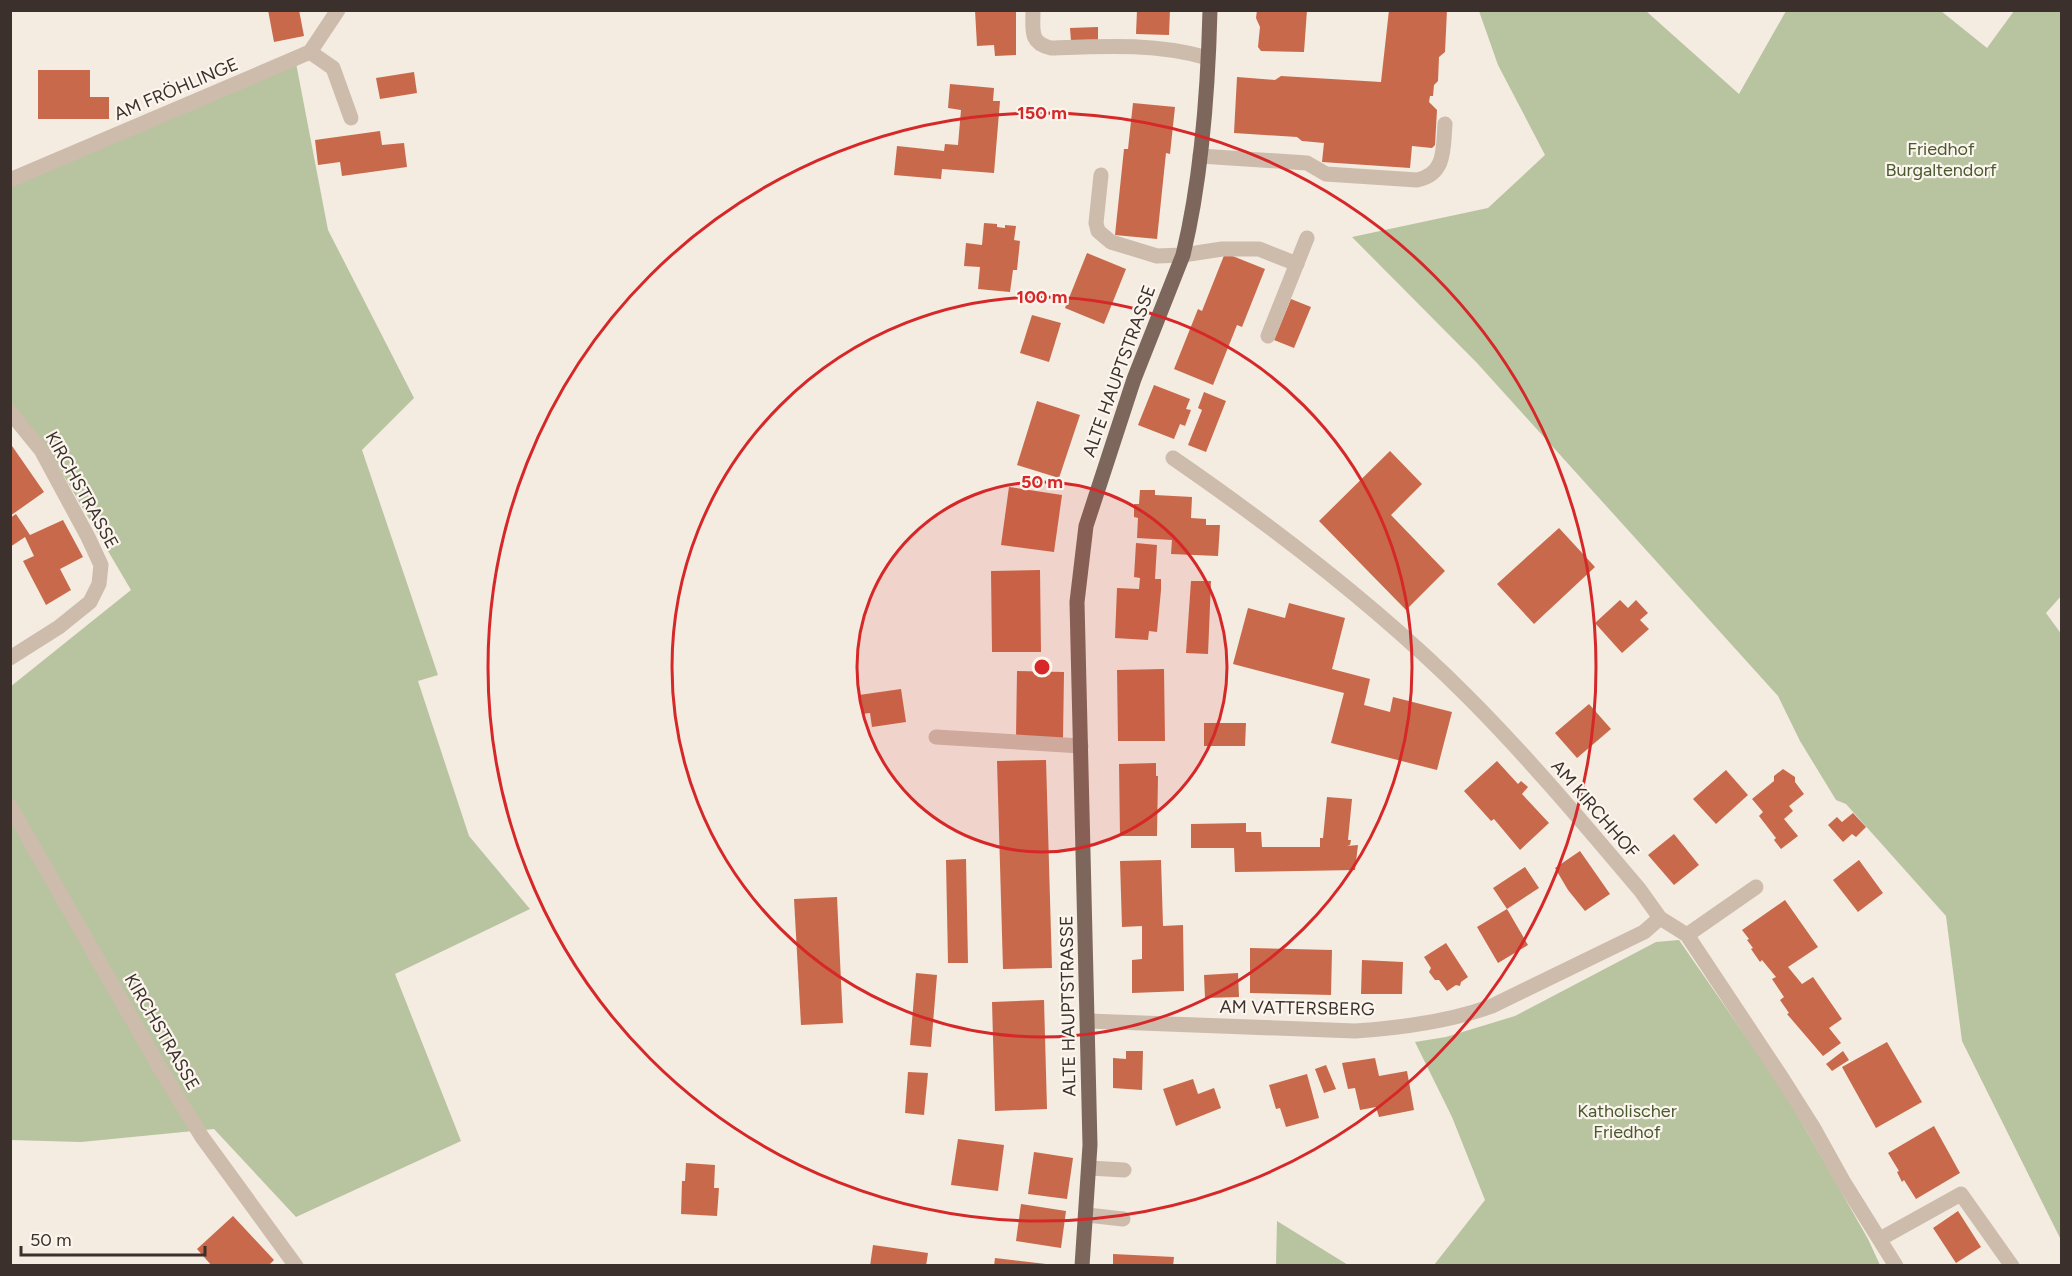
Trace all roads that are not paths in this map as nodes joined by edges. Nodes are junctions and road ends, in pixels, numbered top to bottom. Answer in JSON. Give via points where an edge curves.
{"nodes":[{"id":1,"x":338,"y":10,"type":"edge"},
{"id":2,"x":1033,"y":10,"type":"edge"},
{"id":3,"x":1210,"y":10,"type":"edge"},
{"id":4,"x":310,"y":52,"type":"junction"},
{"id":5,"x":1208,"y":58,"type":"junction"},
{"id":6,"x":351,"y":118,"type":"dead end"},
{"id":7,"x":1445,"y":124,"type":"dead end"},
{"id":8,"x":1200,"y":156,"type":"junction"},
{"id":9,"x":1101,"y":175,"type":"dead end"},
{"id":10,"x":10,"y":180,"type":"edge"},
{"id":11,"x":1307,"y":238,"type":"dead end"},
{"id":12,"x":1183,"y":255,"type":"junction"},
{"id":13,"x":1297,"y":264,"type":"junction"},
{"id":14,"x":1268,"y":336,"type":"dead end"},
{"id":15,"x":10,"y":412,"type":"edge"},
{"id":16,"x":1173,"y":458,"type":"dead end"},
{"id":17,"x":10,"y":658,"type":"edge"},
{"id":18,"x":936,"y":737,"type":"dead end"},
{"id":19,"x":1081,"y":746,"type":"junction"},
{"id":20,"x":10,"y":806,"type":"edge"},
{"id":21,"x":1756,"y":887,"type":"dead end"},
{"id":22,"x":1660,"y":918,"type":"junction"},
{"id":23,"x":1687,"y":935,"type":"junction"},
{"id":24,"x":1089,"y":1021,"type":"junction"},
{"id":25,"x":1089,"y":1168,"type":"junction"},
{"id":26,"x":1124,"y":1170,"type":"dead end"},
{"id":27,"x":1087,"y":1215,"type":"junction"},
{"id":28,"x":1123,"y":1219,"type":"dead end"},
{"id":29,"x":1880,"y":1239,"type":"junction"},
{"id":30,"x":296,"y":1266,"type":"edge"},
{"id":31,"x":1082,"y":1266,"type":"edge"},
{"id":32,"x":1896,"y":1266,"type":"edge"},
{"id":33,"x":2012,"y":1266,"type":"edge"}],
"edges":[{"from":1,"to":4,"type":"street"},
{"from":2,"to":5,"type":"street","via":[[1033,36],[1038,43],[1051,48],[1119,45]]},
{"from":3,"to":5,"type":"main road","name":"ALTE HAUPTSTRASSE"},
{"from":4,"to":6,"type":"street","via":[[333,68]]},
{"from":4,"to":10,"type":"street","name":"AM FRÖHLINGE"},
{"from":5,"to":8,"type":"main road","name":"ALTE HAUPTSTRASSE"},
{"from":7,"to":8,"type":"street","via":[[1442,156],[1436,171],[1417,180],[1326,174],[1307,163]]},
{"from":8,"to":12,"type":"main road","name":"ALTE HAUPTSTRASSE"},
{"from":9,"to":12,"type":"street","via":[[1096,223],[1102,237],[1157,256]]},
{"from":11,"to":13,"type":"street"},
{"from":12,"to":13,"type":"street","via":[[1259,249]]},
{"from":12,"to":19,"type":"main road","name":"ALTE HAUPTSTRASSE","via":[[1134,379],[1086,526],[1077,602]]},
{"from":13,"to":14,"type":"street"},
{"from":15,"to":17,"type":"street","name":"KIRCHSTRASSE","via":[[40,450],[101,565],[99,584],[90,602]]},
{"from":16,"to":22,"type":"street","name":"AM KIRCHHOF","via":[[1291,544],[1416,647],[1501,732]]},
{"from":18,"to":19,"type":"street"},
{"from":19,"to":24,"type":"main road","name":"ALTE HAUPTSTRASSE"},
{"from":20,"to":30,"type":"street","name":"KIRCHSTRASSE","via":[[202,1137]]},
{"from":21,"to":23,"type":"street"},
{"from":22,"to":23,"type":"street","name":"AM KIRCHHOF"},
{"from":22,"to":24,"type":"street","name":"AM VATTERSBERG","via":[[1644,932],[1492,1006],[1457,1017],[1355,1031]]},
{"from":23,"to":29,"type":"street","name":"AM KIRCHHOF","via":[[1786,1083]]},
{"from":24,"to":25,"type":"main road","name":"ALTE HAUPTSTRASSE"},
{"from":25,"to":26,"type":"street"},
{"from":25,"to":27,"type":"main road","name":"ALTE HAUPTSTRASSE"},
{"from":27,"to":28,"type":"street"},
{"from":27,"to":31,"type":"main road","name":"ALTE HAUPTSTRASSE"},
{"from":29,"to":32,"type":"street","name":"AM KIRCHHOF"},
{"from":29,"to":33,"type":"street","via":[[1961,1194]]}]}
